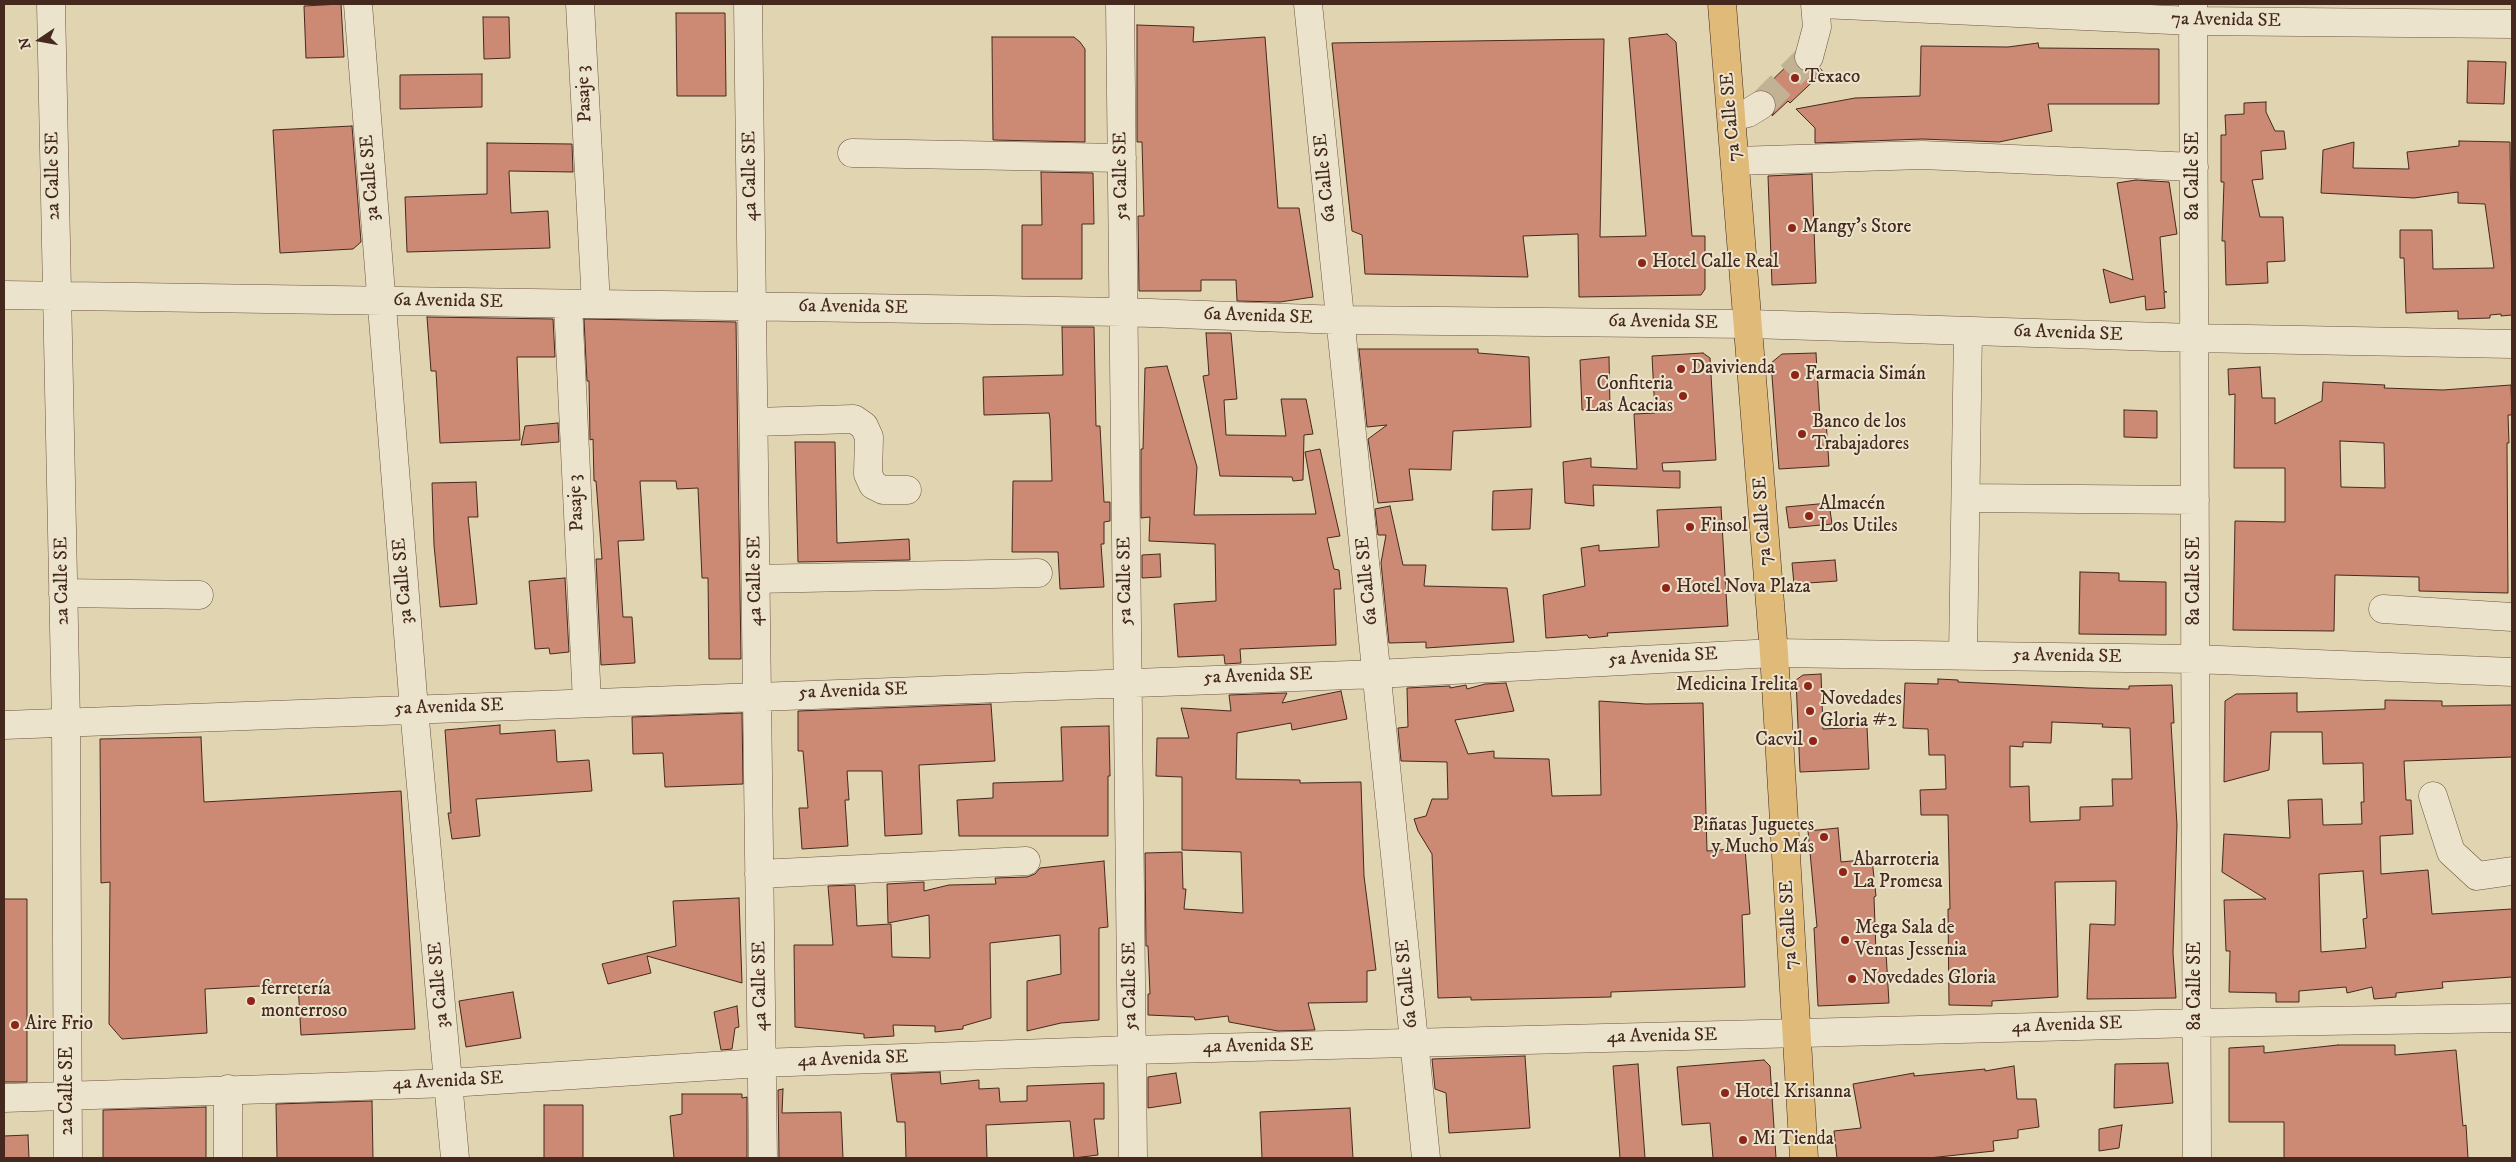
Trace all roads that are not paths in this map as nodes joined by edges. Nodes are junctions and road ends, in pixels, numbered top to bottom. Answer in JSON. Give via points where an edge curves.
{"nodes":[{"id":1,"x":50,"y":4,"type":"edge"},
{"id":2,"x":358,"y":4,"type":"edge"},
{"id":3,"x":580,"y":4,"type":"edge"},
{"id":4,"x":748,"y":4,"type":"edge"},
{"id":5,"x":1120,"y":4,"type":"edge"},
{"id":6,"x":1308,"y":4,"type":"edge"},
{"id":7,"x":1722,"y":4,"type":"edge"},
{"id":8,"x":1814,"y":4,"type":"edge"},
{"id":9,"x":1821,"y":4,"type":"edge"},
{"id":10,"x":2193,"y":12,"type":"edge"},
{"id":11,"x":2512,"y":24,"type":"edge"},
{"id":12,"x":1809,"y":57,"type":"tunnel mouth"},
{"id":13,"x":1760,"y":104,"type":"tunnel mouth"},
{"id":14,"x":1732,"y":117,"type":"junction"},
{"id":15,"x":852,"y":153,"type":"dead end"},
{"id":16,"x":1122,"y":158,"type":"junction"},
{"id":17,"x":1736,"y":161,"type":"junction"},
{"id":18,"x":2194,"y":167,"type":"junction"},
{"id":19,"x":4,"y":295,"type":"edge"},
{"id":20,"x":57,"y":296,"type":"junction"},
{"id":21,"x":380,"y":301,"type":"junction"},
{"id":22,"x":568,"y":304,"type":"junction"},
{"id":23,"x":596,"y":304,"type":"junction"},
{"id":24,"x":752,"y":306,"type":"junction"},
{"id":25,"x":1124,"y":312,"type":"junction"},
{"id":26,"x":1342,"y":320,"type":"junction"},
{"id":27,"x":1750,"y":324,"type":"junction"},
{"id":28,"x":1968,"y":331,"type":"junction"},
{"id":29,"x":2194,"y":338,"type":"junction"},
{"id":30,"x":2512,"y":344,"type":"edge"},
{"id":31,"x":754,"y":422,"type":"junction"},
{"id":32,"x":907,"y":490,"type":"dead end"},
{"id":33,"x":1966,"y":498,"type":"junction"},
{"id":34,"x":2195,"y":500,"type":"junction"},
{"id":35,"x":1038,"y":573,"type":"dead end"},
{"id":36,"x":756,"y":579,"type":"junction"},
{"id":37,"x":63,"y":593,"type":"junction"},
{"id":38,"x":200,"y":595,"type":"dead end"},
{"id":39,"x":2383,"y":609,"type":"dead end"},
{"id":40,"x":2512,"y":617,"type":"edge"},
{"id":41,"x":1774,"y":652,"type":"junction"},
{"id":42,"x":1964,"y":655,"type":"junction"},
{"id":43,"x":2195,"y":659,"type":"junction"},
{"id":44,"x":2512,"y":672,"type":"edge"},
{"id":45,"x":1377,"y":674,"type":"junction"},
{"id":46,"x":1127,"y":681,"type":"junction"},
{"id":47,"x":757,"y":696,"type":"junction"},
{"id":48,"x":586,"y":702,"type":"junction"},
{"id":49,"x":414,"y":709,"type":"junction"},
{"id":50,"x":66,"y":722,"type":"junction"},
{"id":51,"x":4,"y":725,"type":"edge"},
{"id":52,"x":2433,"y":796,"type":"dead end"},
{"id":53,"x":1026,"y":861,"type":"dead end"},
{"id":54,"x":2512,"y":871,"type":"edge"},
{"id":55,"x":759,"y":874,"type":"junction"},
{"id":56,"x":2512,"y":1018,"type":"edge"},
{"id":57,"x":2196,"y":1023,"type":"junction"},
{"id":58,"x":1796,"y":1034,"type":"junction"},
{"id":59,"x":1414,"y":1043,"type":"junction"},
{"id":60,"x":1132,"y":1050,"type":"junction"},
{"id":61,"x":762,"y":1063,"type":"junction"},
{"id":62,"x":449,"y":1083,"type":"junction"},
{"id":63,"x":228,"y":1089,"type":"junction"},
{"id":64,"x":68,"y":1094,"type":"junction"},
{"id":65,"x":4,"y":1098,"type":"edge"},
{"id":66,"x":68,"y":1158,"type":"edge"},
{"id":67,"x":228,"y":1158,"type":"edge"},
{"id":68,"x":455,"y":1158,"type":"edge"},
{"id":69,"x":763,"y":1158,"type":"edge"},
{"id":70,"x":1133,"y":1158,"type":"edge"},
{"id":71,"x":1426,"y":1158,"type":"edge"},
{"id":72,"x":1804,"y":1158,"type":"edge"},
{"id":73,"x":2197,"y":1158,"type":"edge"}],
"edges":[{"from":1,"to":20,"type":"street","name":"2a Calle SE"},
{"from":2,"to":21,"type":"street","name":"3a Calle SE"},
{"from":3,"to":23,"type":"street","name":"Pasaje 3"},
{"from":4,"to":24,"type":"street","name":"4a Calle SE"},
{"from":5,"to":16,"type":"street","name":"5a Calle SE"},
{"from":6,"to":26,"type":"street","name":"6a Calle SE"},
{"from":7,"to":14,"type":"main road","name":"7a Calle SE"},
{"from":8,"to":12,"type":"street","via":[[1817,27]]},
{"from":9,"to":10,"type":"street","name":"7a Avenida SE"},
{"from":10,"to":11,"type":"street","name":"7a Avenida SE"},
{"from":10,"to":18,"type":"street","name":"8a Calle SE"},
{"from":13,"to":14,"type":"street","via":[[1748,113]]},
{"from":14,"to":17,"type":"main road","name":"7a Calle SE"},
{"from":15,"to":16,"type":"street"},
{"from":16,"to":25,"type":"street","name":"5a Calle SE"},
{"from":17,"to":18,"type":"street","via":[[1922,155]]},
{"from":17,"to":27,"type":"main road","name":"7a Calle SE"},
{"from":18,"to":29,"type":"street","name":"8a Calle SE"},
{"from":19,"to":20,"type":"street","name":"6a Avenida SE"},
{"from":20,"to":21,"type":"street","name":"6a Avenida SE"},
{"from":20,"to":37,"type":"street","name":"2a Calle SE"},
{"from":21,"to":22,"type":"street","name":"6a Avenida SE"},
{"from":21,"to":49,"type":"street","name":"3a Calle SE"},
{"from":22,"to":23,"type":"street","name":"6a Avenida SE"},
{"from":22,"to":48,"type":"street","name":"Pasaje 3"},
{"from":23,"to":24,"type":"street","name":"6a Avenida SE"},
{"from":24,"to":25,"type":"street","name":"6a Avenida SE"},
{"from":24,"to":31,"type":"street","name":"4a Calle SE"},
{"from":25,"to":26,"type":"street","name":"6a Avenida SE"},
{"from":25,"to":46,"type":"street","name":"5a Calle SE"},
{"from":26,"to":27,"type":"street","name":"6a Avenida SE"},
{"from":26,"to":45,"type":"street","name":"6a Calle SE"},
{"from":27,"to":28,"type":"street","name":"6a Avenida SE"},
{"from":27,"to":41,"type":"main road","name":"7a Calle SE"},
{"from":28,"to":29,"type":"street","name":"6a Avenida SE"},
{"from":28,"to":33,"type":"street"},
{"from":29,"to":30,"type":"street","name":"6a Avenida SE"},
{"from":29,"to":34,"type":"street","name":"8a Calle SE"},
{"from":31,"to":32,"type":"street","via":[[854,419],[864,426],[869,437],[868,474],[873,485],[883,490]]},
{"from":31,"to":36,"type":"street","name":"4a Calle SE"},
{"from":33,"to":34,"type":"street"},
{"from":33,"to":42,"type":"street"},
{"from":34,"to":43,"type":"street","name":"8a Calle SE"},
{"from":35,"to":36,"type":"street"},
{"from":36,"to":47,"type":"street","name":"4a Calle SE"},
{"from":37,"to":38,"type":"street"},
{"from":37,"to":50,"type":"street","name":"2a Calle SE"},
{"from":39,"to":40,"type":"street"},
{"from":41,"to":42,"type":"street","name":"5a Avenida SE"},
{"from":41,"to":45,"type":"street","name":"5a Avenida SE"},
{"from":41,"to":58,"type":"main road","name":"7a Calle SE"},
{"from":42,"to":43,"type":"street","name":"5a Avenida SE"},
{"from":43,"to":44,"type":"street","name":"5a Avenida SE"},
{"from":43,"to":57,"type":"street","name":"8a Calle SE"},
{"from":45,"to":46,"type":"street","name":"5a Avenida SE"},
{"from":45,"to":59,"type":"street","name":"6a Calle SE"},
{"from":46,"to":47,"type":"street","name":"5a Avenida SE"},
{"from":46,"to":60,"type":"street","name":"5a Calle SE"},
{"from":47,"to":48,"type":"street","name":"5a Avenida SE"},
{"from":47,"to":55,"type":"street","name":"4a Calle SE"},
{"from":48,"to":49,"type":"street","name":"5a Avenida SE"},
{"from":49,"to":50,"type":"street","name":"5a Avenida SE"},
{"from":49,"to":62,"type":"street","name":"3a Calle SE"},
{"from":50,"to":51,"type":"street","name":"5a Avenida SE"},
{"from":50,"to":64,"type":"street","name":"2a Calle SE"},
{"from":52,"to":54,"type":"street","via":[[2451,852],[2477,876]]},
{"from":53,"to":55,"type":"street"},
{"from":55,"to":61,"type":"street","name":"4a Calle SE"},
{"from":56,"to":57,"type":"street","name":"4a Avenida SE"},
{"from":57,"to":58,"type":"street","name":"4a Avenida SE"},
{"from":57,"to":73,"type":"street","name":"8a Calle SE"},
{"from":58,"to":59,"type":"street","name":"4a Avenida SE"},
{"from":58,"to":72,"type":"main road","name":"7a Calle SE"},
{"from":59,"to":60,"type":"street","name":"4a Avenida SE"},
{"from":59,"to":71,"type":"street","name":"6a Calle SE"},
{"from":60,"to":61,"type":"street","name":"4a Avenida SE"},
{"from":60,"to":70,"type":"street","name":"5a Calle SE"},
{"from":61,"to":62,"type":"street","name":"4a Avenida SE"},
{"from":61,"to":69,"type":"street","name":"4a Calle SE"},
{"from":62,"to":63,"type":"street","name":"4a Avenida SE"},
{"from":62,"to":68,"type":"street","name":"3a Calle SE"},
{"from":63,"to":64,"type":"street","name":"4a Avenida SE"},
{"from":63,"to":67,"type":"street"},
{"from":64,"to":65,"type":"street","name":"4a Avenida SE"},
{"from":64,"to":66,"type":"street","name":"2a Calle SE"}]}
